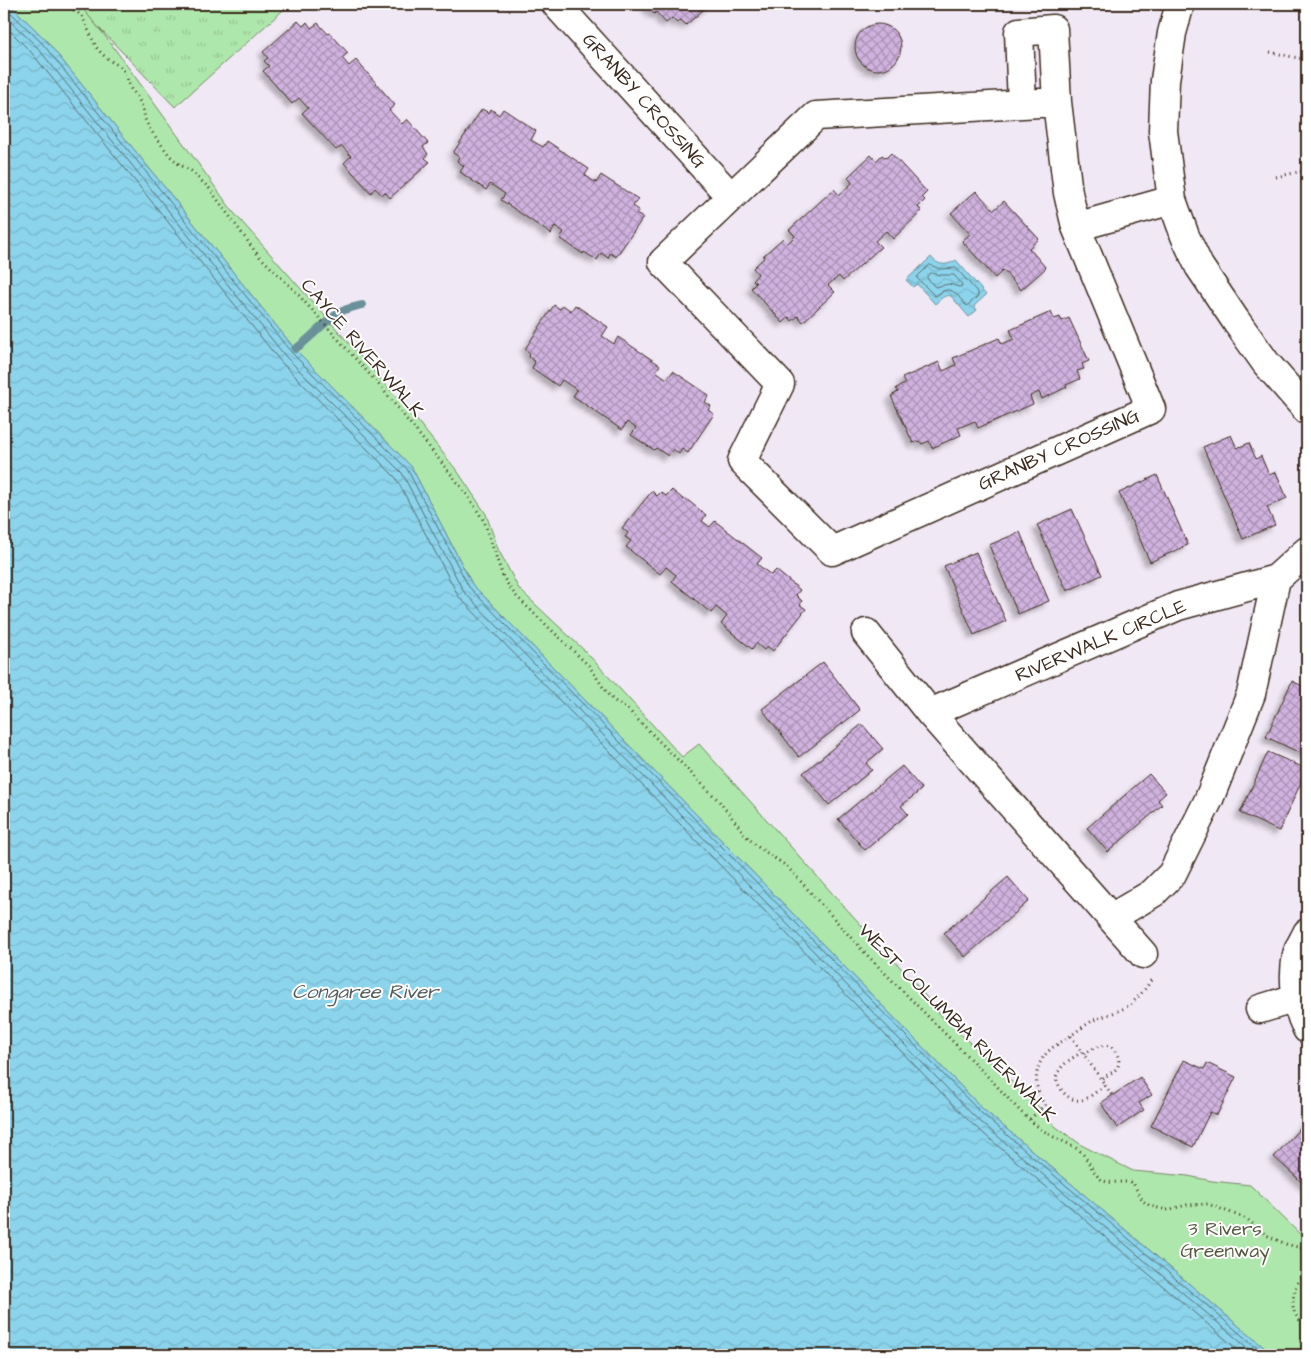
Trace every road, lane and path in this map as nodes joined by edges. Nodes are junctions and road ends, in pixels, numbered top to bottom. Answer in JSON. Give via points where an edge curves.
{"nodes":[{"id":1,"x":66,"y":4,"type":"edge"},
{"id":2,"x":556,"y":4,"type":"edge"},
{"id":3,"x":1180,"y":4,"type":"edge"},
{"id":4,"x":1270,"y":52,"type":"dead end"},
{"id":5,"x":1307,"y":60,"type":"edge"},
{"id":6,"x":1057,"y":102,"type":"junction"},
{"id":7,"x":1022,"y":104,"type":"junction"},
{"id":8,"x":1307,"y":170,"type":"edge"},
{"id":9,"x":1276,"y":177,"type":"dead end"},
{"id":10,"x":731,"y":197,"type":"junction"},
{"id":11,"x":1172,"y":200,"type":"junction"},
{"id":12,"x":1076,"y":227,"type":"junction"},
{"id":13,"x":1307,"y":410,"type":"edge"},
{"id":14,"x":1307,"y":550,"type":"edge"},
{"id":15,"x":1276,"y":579,"type":"junction"},
{"id":16,"x":866,"y":633,"type":"dead end"},
{"id":17,"x":930,"y":713,"type":"junction"},
{"id":18,"x":634,"y":716,"type":"joint"},
{"id":19,"x":1111,"y":918,"type":"junction"},
{"id":20,"x":1307,"y":933,"type":"edge"},
{"id":21,"x":1143,"y":954,"type":"joint"},
{"id":22,"x":1296,"y":998,"type":"junction"},
{"id":23,"x":1260,"y":1009,"type":"dead end"},
{"id":24,"x":1307,"y":1029,"type":"edge"},
{"id":25,"x":1071,"y":1036,"type":"junction"},
{"id":26,"x":1083,"y":1053,"type":"junction"},
{"id":27,"x":1101,"y":1079,"type":"junction"},
{"id":28,"x":1105,"y":1085,"type":"junction"},
{"id":29,"x":1112,"y":1095,"type":"dead end"},
{"id":30,"x":1030,"y":1119,"type":"junction"},
{"id":31,"x":1307,"y":1252,"type":"edge"},
{"id":32,"x":1307,"y":1264,"type":"edge"},
{"id":33,"x":1307,"y":1326,"type":"edge"}],
"edges":[{"from":1,"to":18,"type":"path","name":"CAYCE RIVERWALK","via":[[82,16],[102,54],[120,66],[141,103],[149,128],[164,150],[209,188],[257,254],[295,290],[380,386],[466,493],[484,521],[503,577],[516,596],[581,658],[613,700]]},
{"from":2,"to":10,"type":"street","name":"GRANBY CROSSING"},
{"from":3,"to":11,"type":"street","via":[[1164,88],[1163,131]]},
{"from":4,"to":5,"type":"path"},
{"from":6,"to":7,"type":"street","name":"GRANBY CROSSING"},
{"from":6,"to":7,"type":"street","via":[[1053,29],[1019,32]]},
{"from":6,"to":12,"type":"street","name":"GRANBY CROSSING","via":[[1068,193]]},
{"from":7,"to":10,"type":"street","name":"GRANBY CROSSING","via":[[816,116]]},
{"from":8,"to":9,"type":"path"},
{"from":10,"to":12,"type":"street","name":"GRANBY CROSSING","via":[[663,262],[780,384],[742,461],[832,551],[1152,409]]},
{"from":11,"to":12,"type":"street"},
{"from":11,"to":13,"type":"street","via":[[1200,266],[1266,363]]},
{"from":14,"to":15,"type":"street","name":"RIVERWALK CIRCLE"},
{"from":15,"to":17,"type":"street","name":"RIVERWALK CIRCLE","via":[[1178,606]]},
{"from":15,"to":19,"type":"street","via":[[1251,694],[1209,799],[1172,874],[1153,893]]},
{"from":16,"to":17,"type":"street"},
{"from":17,"to":19,"type":"street"},
{"from":18,"to":30,"type":"path","name":"WEST COLUMBIA RIVERWALK","via":[[719,801],[748,838],[785,865],[862,951]]},
{"from":19,"to":21,"type":"street"},
{"from":20,"to":22,"type":"street","via":[[1297,954]]},
{"from":21,"to":25,"type":"path","via":[[1152,972],[1145,989],[1129,1004],[1096,1019]]},
{"from":22,"to":23,"type":"street"},
{"from":22,"to":24,"type":"street"},
{"from":25,"to":26,"type":"path"},
{"from":25,"to":30,"type":"path","via":[[1048,1052],[1041,1062],[1036,1084],[1045,1105]]},
{"from":26,"to":27,"type":"path"},
{"from":26,"to":27,"type":"path","via":[[1100,1045],[1110,1046],[1116,1052],[1118,1066]]},
{"from":26,"to":28,"type":"path","via":[[1061,1067],[1056,1077],[1059,1087],[1067,1096],[1080,1100]]},
{"from":27,"to":28,"type":"path"},
{"from":28,"to":29,"type":"path"},
{"from":30,"to":31,"type":"path","name":"WEST COLUMBIA RIVERWALK","via":[[1048,1134],[1081,1152],[1103,1180],[1133,1183],[1150,1206],[1167,1210],[1208,1204],[1247,1219],[1266,1234]]},
{"from":32,"to":33,"type":"path","via":[[1295,1290],[1293,1310]]}]}
